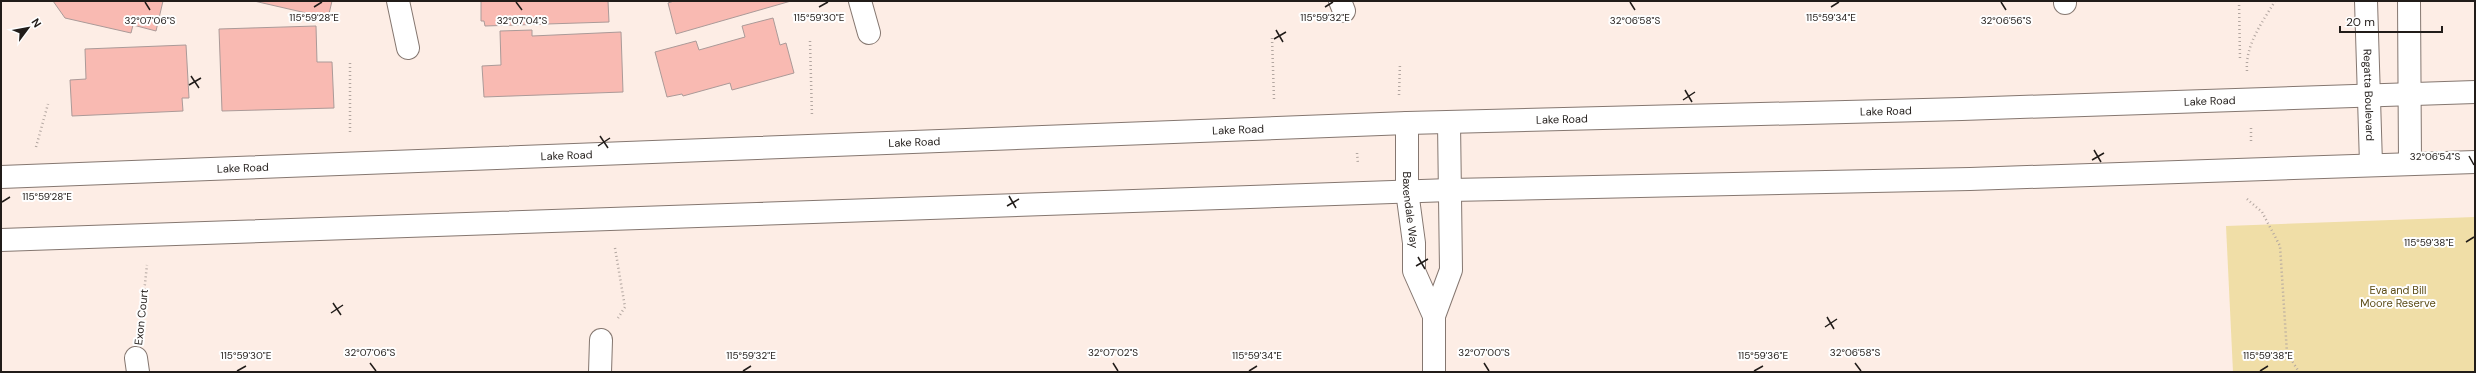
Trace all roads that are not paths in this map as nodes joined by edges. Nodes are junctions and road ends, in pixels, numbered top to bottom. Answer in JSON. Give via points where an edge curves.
{"nodes":[{"id":1,"x":398,"y":1,"type":"edge"},
{"id":2,"x":860,"y":1,"type":"edge"},
{"id":3,"x":2366,"y":1,"type":"edge"},
{"id":4,"x":2409,"y":1,"type":"edge"},
{"id":5,"x":869,"y":33,"type":"dead end"},
{"id":6,"x":408,"y":48,"type":"dead end"},
{"id":7,"x":2475,"y":92,"type":"edge"},
{"id":8,"x":2409,"y":94,"type":"junction"},
{"id":9,"x":2369,"y":96,"type":"junction"},
{"id":10,"x":1407,"y":123,"type":"junction"},
{"id":11,"x":1449,"y":123,"type":"junction"},
{"id":12,"x":2475,"y":162,"type":"edge"},
{"id":13,"x":2410,"y":163,"type":"junction"},
{"id":14,"x":2371,"y":164,"type":"junction"},
{"id":15,"x":1,"y":177,"type":"edge"},
{"id":16,"x":1450,"y":190,"type":"junction"},
{"id":17,"x":1407,"y":191,"type":"junction"},
{"id":18,"x":1,"y":240,"type":"edge"},
{"id":19,"x":1434,"y":316,"type":"junction"},
{"id":20,"x":601,"y":340,"type":"road end"},
{"id":21,"x":600,"y":372,"type":"edge"},
{"id":22,"x":1434,"y":372,"type":"edge"}],
"edges":[{"from":1,"to":6,"type":"main road"},
{"from":2,"to":5,"type":"main road"},
{"from":3,"to":9,"type":"main road","name":"Regatta Boulevard"},
{"from":4,"to":8,"type":"main road"},
{"from":7,"to":8,"type":"main road","name":"Lake Road"},
{"from":8,"to":9,"type":"main road","name":"Lake Road"},
{"from":8,"to":13,"type":"main road"},
{"from":9,"to":11,"type":"main road","name":"Lake Road"},
{"from":9,"to":14,"type":"main road","name":"Regatta Boulevard"},
{"from":10,"to":11,"type":"main road","name":"Lake Road"},
{"from":10,"to":15,"type":"main road","name":"Lake Road"},
{"from":10,"to":17,"type":"main road","name":"Baxendale Way"},
{"from":11,"to":16,"type":"main road","name":"Baxendale Way"},
{"from":12,"to":13,"type":"main road"},
{"from":13,"to":14,"type":"main road"},
{"from":14,"to":16,"type":"main road","via":[[1970,179]]},
{"from":16,"to":17,"type":"main road"},
{"from":16,"to":19,"type":"main road","name":"Baxendale Way","via":[[1451,270]]},
{"from":17,"to":18,"type":"main road"},
{"from":17,"to":19,"type":"main road","name":"Baxendale Way","via":[[1414,243],[1414,271]]},
{"from":19,"to":22,"type":"main road","name":"Baxendale Way"},
{"from":20,"to":21,"type":"main road"}]}
